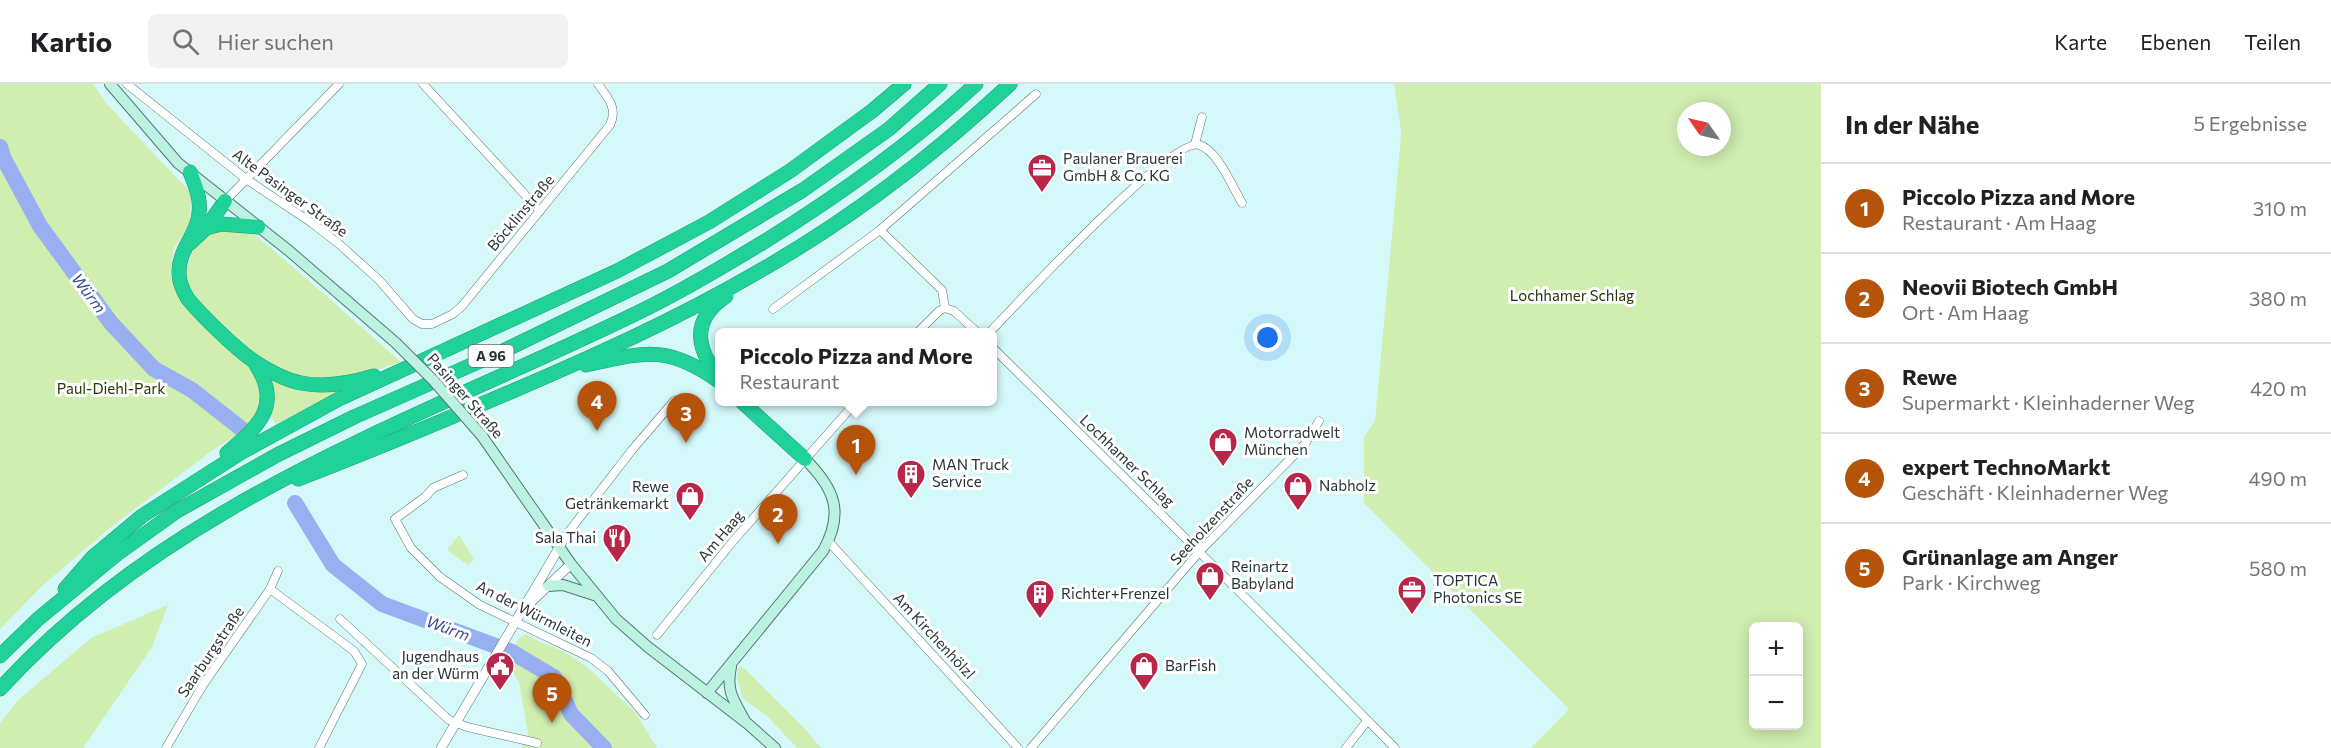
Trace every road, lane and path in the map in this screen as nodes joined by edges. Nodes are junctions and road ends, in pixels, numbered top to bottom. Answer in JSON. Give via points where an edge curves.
{"nodes":[{"id":1,"x":110,"y":84,"type":"edge"},
{"id":2,"x":127,"y":84,"type":"edge"},
{"id":3,"x":326,"y":84,"type":"edge"},
{"id":4,"x":339,"y":84,"type":"edge"},
{"id":5,"x":423,"y":84,"type":"edge"},
{"id":6,"x":598,"y":84,"type":"edge"},
{"id":7,"x":904,"y":84,"type":"edge"},
{"id":8,"x":940,"y":84,"type":"edge"},
{"id":9,"x":976,"y":84,"type":"edge"},
{"id":10,"x":1010,"y":84,"type":"edge"},
{"id":11,"x":333,"y":91,"type":"junction"},
{"id":12,"x":1036,"y":94,"type":"dead end"},
{"id":13,"x":1202,"y":117,"type":"dead end"},
{"id":14,"x":1195,"y":144,"type":"junction"},
{"id":15,"x":190,"y":172,"type":"junction"},
{"id":16,"x":246,"y":179,"type":"junction"},
{"id":17,"x":225,"y":201,"type":"junction"},
{"id":18,"x":1242,"y":203,"type":"dead end"},
{"id":19,"x":540,"y":211,"type":"junction"},
{"id":20,"x":203,"y":221,"type":"junction"},
{"id":21,"x":258,"y":227,"type":"junction"},
{"id":22,"x":880,"y":230,"type":"junction"},
{"id":23,"x":756,"y":273,"type":"junction"},
{"id":24,"x":945,"y":308,"type":"junction"},
{"id":25,"x":773,"y":309,"type":"dead end"},
{"id":26,"x":432,"y":324,"type":"joint"},
{"id":27,"x":922,"y":328,"type":"edge"},
{"id":28,"x":973,"y":328,"type":"edge"},
{"id":29,"x":993,"y":328,"type":"edge"},
{"id":30,"x":997,"y":351,"type":"edge"},
{"id":31,"x":254,"y":361,"type":"junction"},
{"id":32,"x":408,"y":367,"type":"junction"},
{"id":33,"x":558,"y":372,"type":"junction"},
{"id":34,"x":715,"y":372,"type":"edge"},
{"id":35,"x":715,"y":377,"type":"edge"},
{"id":36,"x":674,"y":401,"type":"dead end"},
{"id":37,"x":746,"y":406,"type":"edge"},
{"id":38,"x":852,"y":406,"type":"edge"},
{"id":39,"x":1319,"y":421,"type":"dead end"},
{"id":40,"x":805,"y":459,"type":"junction"},
{"id":41,"x":463,"y":475,"type":"dead end"},
{"id":42,"x":191,"y":484,"type":"junction"},
{"id":43,"x":245,"y":499,"type":"junction"},
{"id":44,"x":829,"y":542,"type":"junction"},
{"id":45,"x":559,"y":548,"type":"junction"},
{"id":46,"x":1200,"y":551,"type":"junction"},
{"id":47,"x":571,"y":564,"type":"junction"},
{"id":48,"x":278,"y":571,"type":"dead end"},
{"id":49,"x":548,"y":586,"type":"junction"},
{"id":50,"x":270,"y":589,"type":"junction"},
{"id":51,"x":595,"y":595,"type":"junction"},
{"id":52,"x":525,"y":607,"type":"junction"},
{"id":53,"x":340,"y":619,"type":"dead end"},
{"id":54,"x":38,"y":620,"type":"junction"},
{"id":55,"x":517,"y":621,"type":"junction"},
{"id":56,"x":657,"y":635,"type":"dead end"},
{"id":57,"x":0,"y":656,"type":"edge"},
{"id":58,"x":731,"y":664,"type":"junction"},
{"id":59,"x":0,"y":689,"type":"edge"},
{"id":60,"x":707,"y":693,"type":"junction"},
{"id":61,"x":645,"y":715,"type":"dead end"},
{"id":62,"x":1367,"y":722,"type":"junction"},
{"id":63,"x":456,"y":723,"type":"junction"},
{"id":64,"x":748,"y":724,"type":"junction"},
{"id":65,"x":537,"y":743,"type":"dead end"},
{"id":66,"x":166,"y":748,"type":"edge"},
{"id":67,"x":319,"y":748,"type":"edge"},
{"id":68,"x":441,"y":748,"type":"edge"},
{"id":69,"x":775,"y":748,"type":"edge"},
{"id":70,"x":1018,"y":748,"type":"edge"},
{"id":71,"x":1031,"y":748,"type":"edge"},
{"id":72,"x":1346,"y":748,"type":"edge"},
{"id":73,"x":1395,"y":748,"type":"edge"}],
"edges":[{"from":1,"to":15,"type":"main road","name":"Pasinger Straße","via":[[163,147]]},
{"from":2,"to":16,"type":"street","name":"Alte Pasinger Straße"},
{"from":3,"to":11,"type":"street"},
{"from":4,"to":11,"type":"street"},
{"from":5,"to":19,"type":"street"},
{"from":6,"to":19,"type":"street","name":"Böcklinstraße","via":[[613,105],[610,125]]},
{"from":7,"to":32,"type":"highway","via":[[790,171],[709,222],[617,271]]},
{"from":8,"to":54,"type":"highway","number":"A 96","via":[[860,150],[718,243],[503,351],[254,466],[117,554]]},
{"from":9,"to":43,"type":"highway","number":"A 96","via":[[906,145],[862,177],[724,266],[638,313],[350,444]]},
{"from":10,"to":23,"type":"highway","via":[[874,197]]},
{"from":11,"to":16,"type":"street"},
{"from":12,"to":22,"type":"street"},
{"from":13,"to":14,"type":"street"},
{"from":14,"to":18,"type":"street","via":[[1213,153]]},
{"from":14,"to":29,"type":"street","via":[[1171,156],[1133,187]]},
{"from":15,"to":17,"type":"main road","name":"Pasinger Straße"},
{"from":15,"to":20,"type":"highway"},
{"from":16,"to":17,"type":"street"},
{"from":16,"to":26,"type":"street","name":"Alte Pasinger Straße","via":[[339,244],[379,280],[413,320]]},
{"from":17,"to":20,"type":"highway"},
{"from":17,"to":21,"type":"main road","name":"Pasinger Straße"},
{"from":19,"to":26,"type":"street","name":"Böcklinstraße","via":[[458,310]]},
{"from":20,"to":21,"type":"highway"},
{"from":20,"to":31,"type":"highway","via":[[181,256],[179,272],[184,291],[208,320]]},
{"from":21,"to":45,"type":"main road","name":"Pasinger Straße","bridge":true,"via":[[396,343],[433,380],[482,436]]},
{"from":22,"to":24,"type":"street","via":[[942,290]]},
{"from":22,"to":25,"type":"street"},
{"from":23,"to":33,"type":"highway"},
{"from":23,"to":34,"type":"highway","via":[[722,299],[704,320],[701,349]]},
{"from":24,"to":27,"type":"street"},
{"from":24,"to":28,"type":"street","via":[[954,310]]},
{"from":30,"to":46,"type":"street","name":"Lochhamer Schlag"},
{"from":31,"to":32,"type":"highway","via":[[291,381],[319,385],[359,380]]},
{"from":31,"to":42,"type":"highway","via":[[265,382],[266,413],[249,435]]},
{"from":32,"to":42,"type":"highway","via":[[339,399]]},
{"from":33,"to":35,"type":"highway","via":[[625,355],[657,353],[686,361]]},
{"from":33,"to":43,"type":"highway"},
{"from":36,"to":45,"type":"street"},
{"from":37,"to":40,"type":"highway"},
{"from":38,"to":40,"type":"street","name":"Am Haag"},
{"from":39,"to":46,"type":"street","name":"Seeholzenstraße","via":[[1305,444]]},
{"from":40,"to":44,"type":"main road","via":[[824,478],[832,494],[834,517]]},
{"from":40,"to":56,"type":"street","name":"Am Haag"},
{"from":41,"to":55,"type":"street","name":"An der Würmleiten","via":[[433,488],[396,519],[411,548],[440,577],[480,604]]},
{"from":42,"to":54,"type":"highway","via":[[142,516],[93,557]]},
{"from":43,"to":59,"type":"highway","number":"A 96","via":[[161,551],[90,603]]},
{"from":44,"to":58,"type":"main road"},
{"from":44,"to":70,"type":"street","name":"Am Kirchenhölzl"},
{"from":45,"to":47,"type":"main road","name":"Pasinger Straße"},
{"from":45,"to":52,"type":"street"},
{"from":46,"to":62,"type":"street","name":"Lochhamer Schlag"},
{"from":46,"to":71,"type":"street","name":"Seeholzenstraße"},
{"from":47,"to":49,"type":"street"},
{"from":47,"to":51,"type":"main road","name":"Pasinger Straße"},
{"from":48,"to":50,"type":"street","name":"Saarburgstraße"},
{"from":49,"to":51,"type":"main road","via":[[563,585]]},
{"from":49,"to":52,"type":"street"},
{"from":50,"to":66,"type":"street","name":"Saarburgstraße","via":[[203,685]]},
{"from":50,"to":67,"type":"street","via":[[348,646],[362,664]]},
{"from":51,"to":60,"type":"main road","name":"Pasinger Straße","via":[[631,633]]},
{"from":52,"to":55,"type":"street"},
{"from":53,"to":63,"type":"street"},
{"from":54,"to":57,"type":"highway","number":"A 96"},
{"from":55,"to":61,"type":"street","name":"An der Würmleiten","via":[[591,658],[608,671]]},
{"from":55,"to":63,"type":"street"},
{"from":58,"to":60,"type":"main road"},
{"from":58,"to":64,"type":"main road","via":[[729,691]]},
{"from":60,"to":64,"type":"main road","name":"Pasinger Straße"},
{"from":62,"to":72,"type":"street"},
{"from":62,"to":73,"type":"street","name":"Lochhamer Schlag"},
{"from":63,"to":65,"type":"street"},
{"from":63,"to":68,"type":"street"},
{"from":64,"to":69,"type":"main road","name":"Pasinger Straße"}]}
